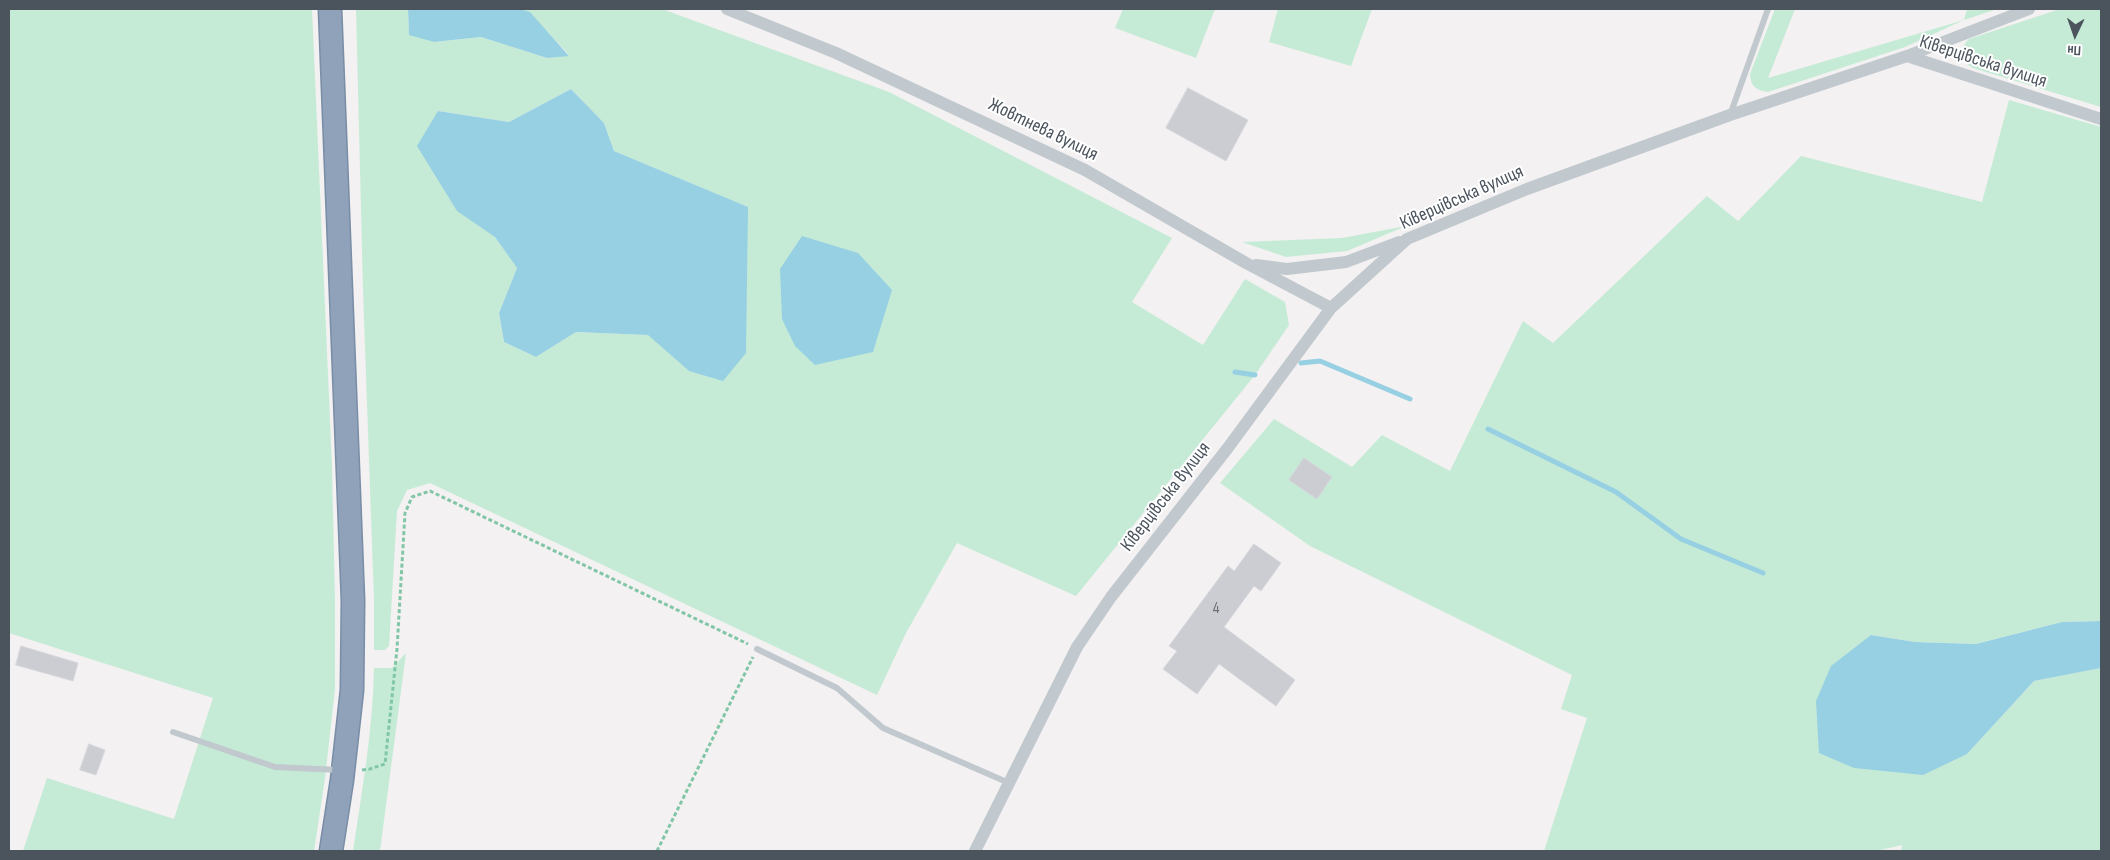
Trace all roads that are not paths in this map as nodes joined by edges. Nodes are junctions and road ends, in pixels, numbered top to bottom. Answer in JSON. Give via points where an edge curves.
{"nodes":[{"id":1,"x":330,"y":9,"type":"edge"},
{"id":2,"x":727,"y":9,"type":"edge"},
{"id":3,"x":1768,"y":9,"type":"edge"},
{"id":4,"x":2029,"y":9,"type":"edge"},
{"id":5,"x":1907,"y":56,"type":"junction"},
{"id":6,"x":1730,"y":115,"type":"junction"},
{"id":7,"x":2101,"y":119,"type":"edge"},
{"id":8,"x":1407,"y":239,"type":"junction"},
{"id":9,"x":1246,"y":263,"type":"junction"},
{"id":10,"x":1331,"y":308,"type":"junction"},
{"id":11,"x":757,"y":649,"type":"road end"},
{"id":12,"x":173,"y":732,"type":"dead end"},
{"id":13,"x":344,"y":770,"type":"junction"},
{"id":14,"x":1009,"y":783,"type":"junction"},
{"id":15,"x":332,"y":851,"type":"edge"},
{"id":16,"x":975,"y":851,"type":"edge"}],
"edges":[{"from":1,"to":13,"type":"highway","via":[[353,601],[352,690]]},
{"from":2,"to":9,"type":"street","name":"Жовтнева вулиця","via":[[836,53],[1085,170]]},
{"from":3,"to":6,"type":"lane"},
{"from":4,"to":5,"type":"street"},
{"from":5,"to":6,"type":"street","name":"Ківерцівська вулиця"},
{"from":5,"to":7,"type":"street","name":"Ківерцівська вулиця"},
{"from":6,"to":8,"type":"street","name":"Ківерцівська вулиця","via":[[1527,189]]},
{"from":8,"to":9,"type":"street","via":[[1346,262],[1287,269]]},
{"from":8,"to":10,"type":"street","name":"Ківерцівська вулиця"},
{"from":9,"to":10,"type":"street","name":"Жовтнева вулиця"},
{"from":10,"to":14,"type":"street","name":"Ківерцівська вулиця","via":[[1228,449],[1111,597],[1077,648]]},
{"from":11,"to":14,"type":"lane","via":[[837,688],[883,728]]},
{"from":12,"to":13,"type":"lane","via":[[274,767]]},
{"from":13,"to":15,"type":"highway"},
{"from":14,"to":16,"type":"street","name":"Ківерцівська вулиця"}]}
